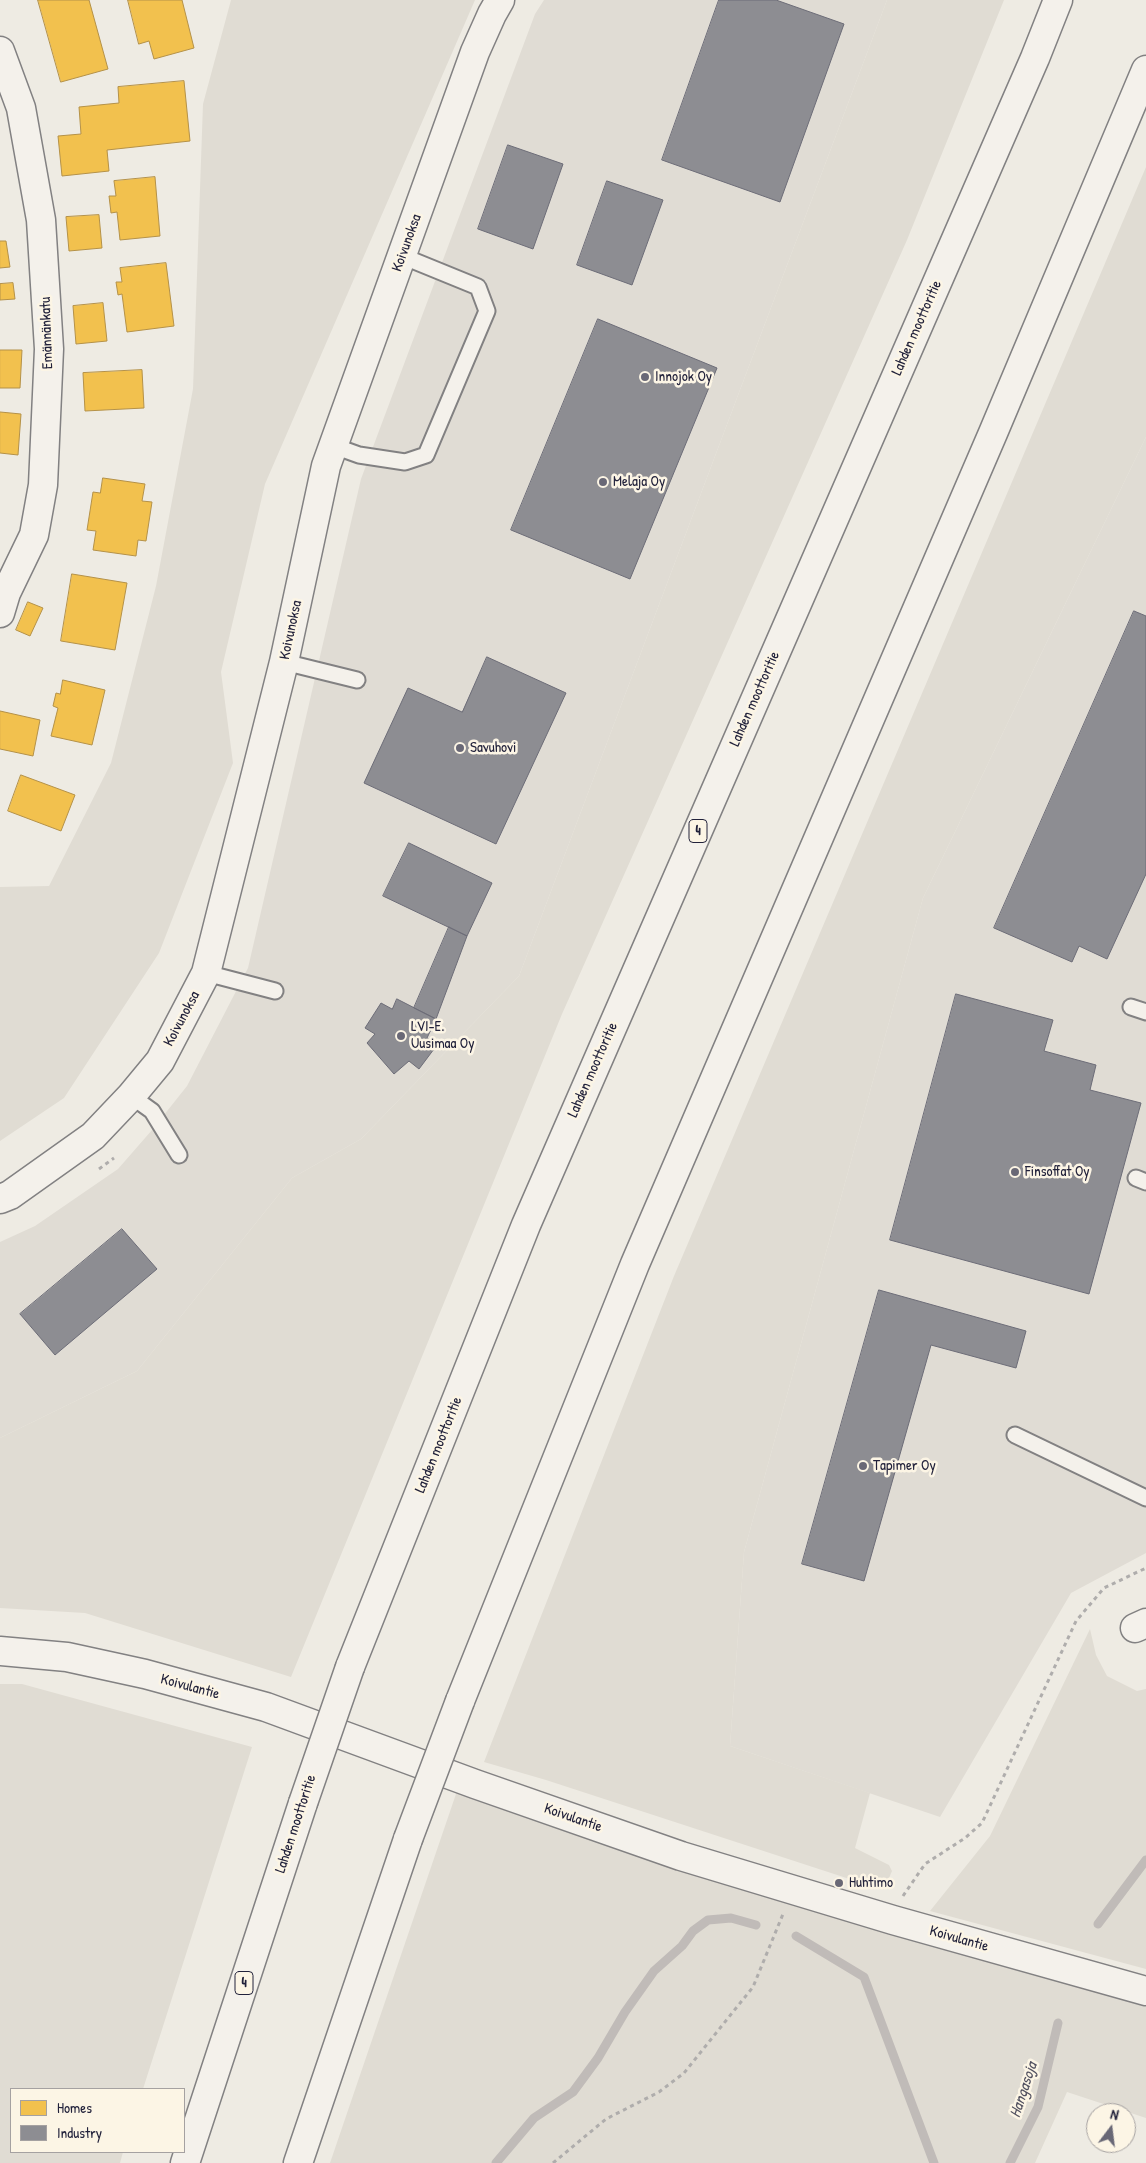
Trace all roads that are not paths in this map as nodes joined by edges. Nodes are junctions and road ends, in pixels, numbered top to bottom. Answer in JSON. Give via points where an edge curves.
{"nodes":[{"id":1,"x":500,"y":0,"type":"edge"},
{"id":2,"x":1058,"y":0,"type":"edge"},
{"id":3,"x":0,"y":51,"type":"edge"},
{"id":4,"x":1146,"y":70,"type":"edge"},
{"id":5,"x":402,"y":256,"type":"junction"},
{"id":6,"x":334,"y":446,"type":"junction"},
{"id":7,"x":2,"y":599,"type":"edge"},
{"id":8,"x":284,"y":662,"type":"junction"},
{"id":9,"x":357,"y":680,"type":"dead end"},
{"id":10,"x":206,"y":973,"type":"junction"},
{"id":11,"x":275,"y":991,"type":"dead end"},
{"id":12,"x":1131,"y":1007,"type":"dead end"},
{"id":13,"x":1146,"y":1012,"type":"edge"},
{"id":14,"x":131,"y":1096,"type":"junction"},
{"id":15,"x":179,"y":1155,"type":"dead end"},
{"id":16,"x":0,"y":1199,"type":"edge"},
{"id":17,"x":1015,"y":1435,"type":"dead end"},
{"id":18,"x":1146,"y":1498,"type":"edge"},
{"id":19,"x":0,"y":1651,"type":"edge"},
{"id":20,"x":1146,"y":1991,"type":"edge"},
{"id":21,"x":185,"y":2163,"type":"edge"},
{"id":22,"x":298,"y":2163,"type":"edge"}],
"edges":[{"from":1,"to":5,"type":"main road","name":"Koivunoksa","via":[[475,52]]},
{"from":2,"to":21,"type":"main road","name":"Lahden moottoritie","number":"4","bridge":true,"via":[[526,1225],[350,1667]]},
{"from":3,"to":7,"type":"main road","name":"Emännänkatu","via":[[20,108],[41,220],[49,349],[43,485],[34,535]]},
{"from":4,"to":22,"type":"main road","bridge":true,"via":[[635,1264],[408,1839]]},
{"from":5,"to":6,"type":"main road","name":"Koivunoksa"},
{"from":5,"to":6,"type":"lane","via":[[478,287],[487,311],[426,455],[405,462],[359,455]]},
{"from":6,"to":8,"type":"main road","name":"Koivunoksa","via":[[326,466]]},
{"from":8,"to":9,"type":"lane"},
{"from":8,"to":10,"type":"main road","name":"Koivunoksa"},
{"from":10,"to":11,"type":"lane"},
{"from":10,"to":14,"type":"main road","name":"Koivunoksa","via":[[160,1061]]},
{"from":12,"to":13,"type":"lane"},
{"from":14,"to":15,"type":"lane","via":[[152,1111]]},
{"from":14,"to":16,"type":"main road","name":"Koivunoksa","via":[[93,1136]]},
{"from":17,"to":18,"type":"lane"},
{"from":19,"to":20,"type":"main road","name":"Koivulantie","via":[[67,1657],[145,1674],[266,1707],[681,1856],[892,1920]]}]}
